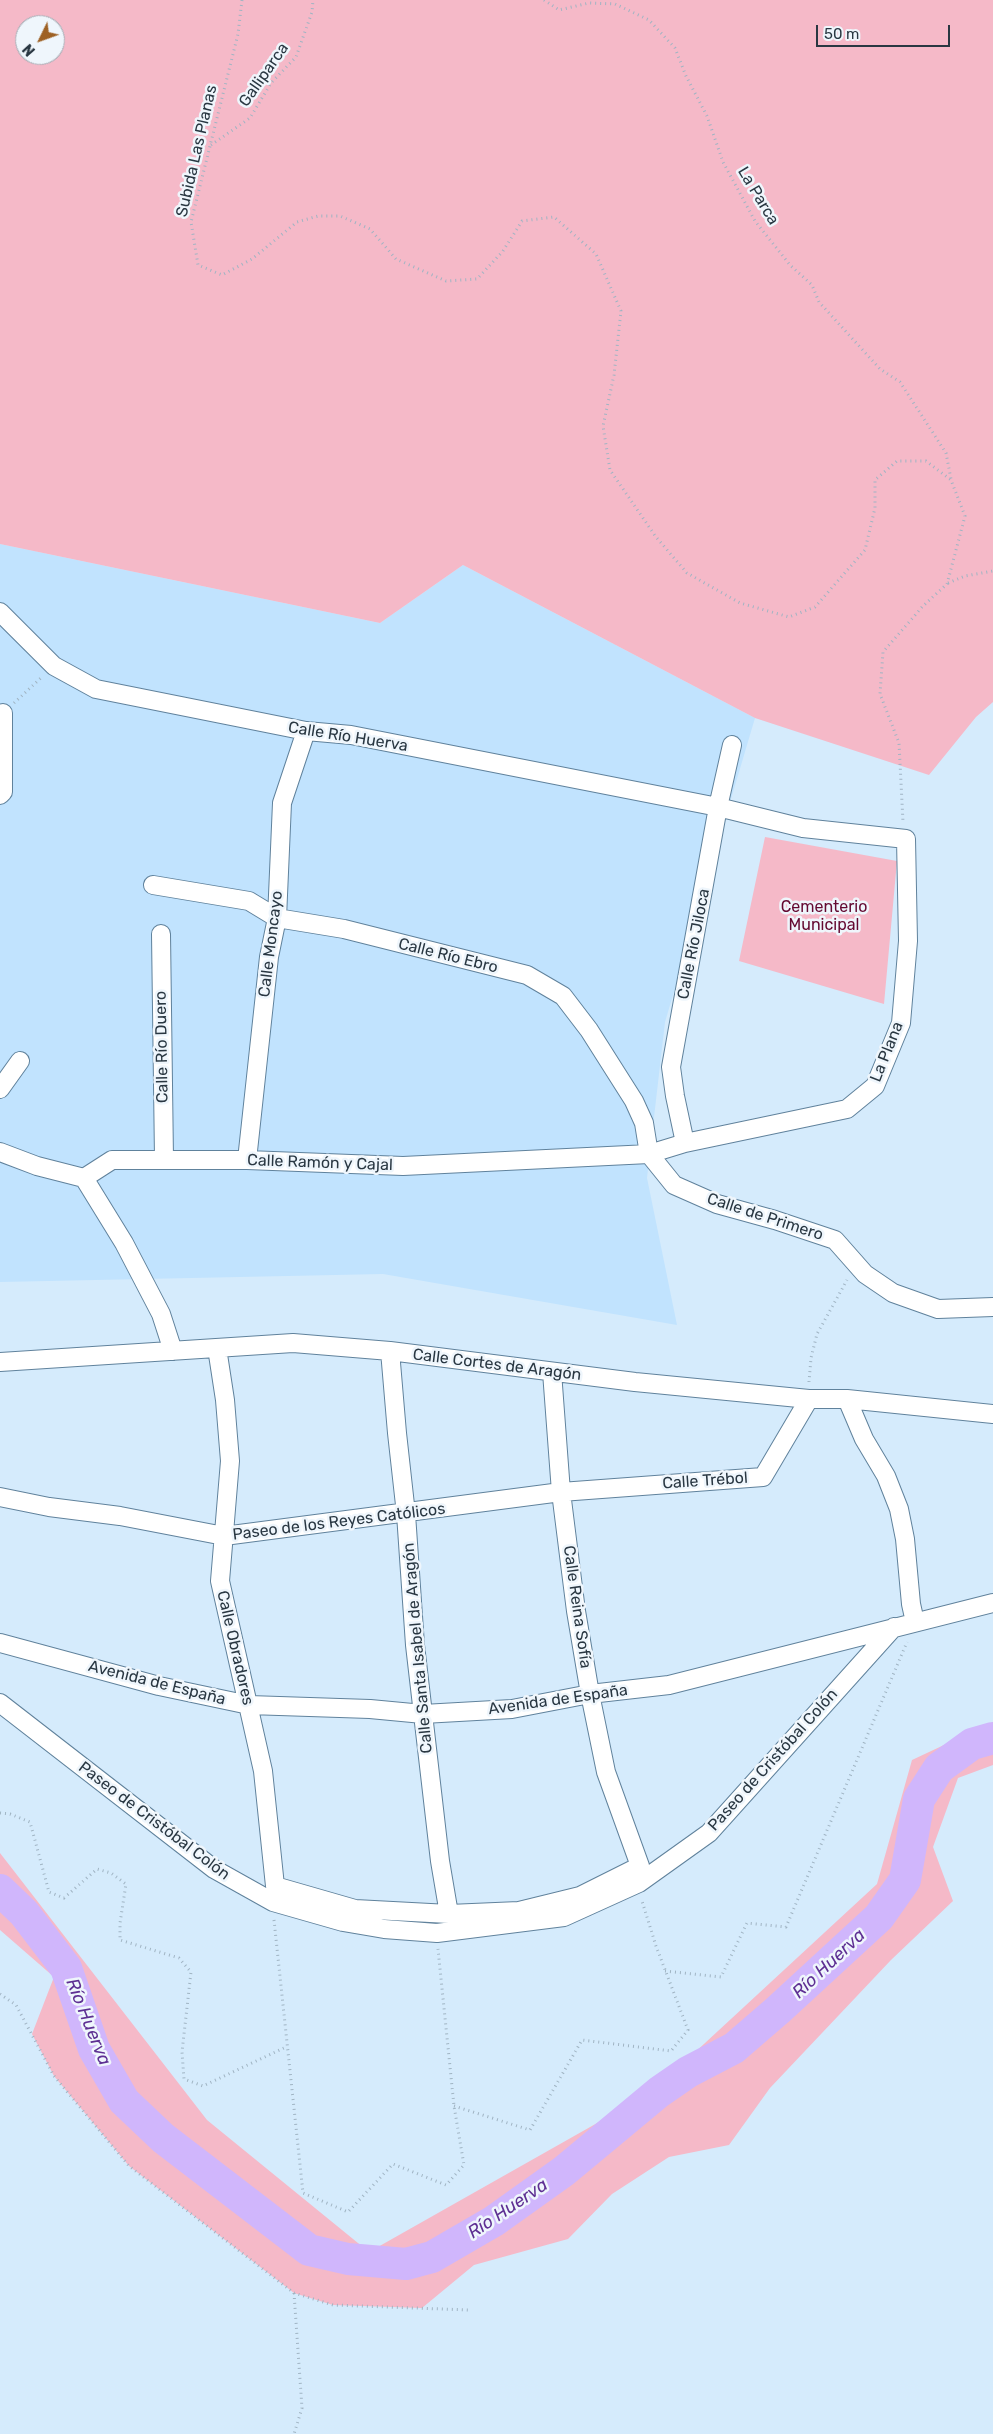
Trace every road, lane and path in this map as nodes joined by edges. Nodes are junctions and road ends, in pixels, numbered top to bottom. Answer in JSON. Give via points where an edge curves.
{"nodes":[{"id":1,"x":242,"y":0,"type":"edge"},
{"id":2,"x":313,"y":0,"type":"edge"},
{"id":3,"x":544,"y":0,"type":"edge"},
{"id":4,"x":210,"y":146,"type":"junction"},
{"id":5,"x":951,"y":480,"type":"junction"},
{"id":6,"x":993,"y":571,"type":"edge"},
{"id":7,"x":947,"y":584,"type":"junction"},
{"id":8,"x":1,"y":613,"type":"edge"},
{"id":9,"x":54,"y":666,"type":"junction"},
{"id":10,"x":3,"y":713,"type":"joint"},
{"id":11,"x":306,"y":731,"type":"junction"},
{"id":12,"x":732,"y":744,"type":"dead end"},
{"id":13,"x":0,"y":795,"type":"edge"},
{"id":14,"x":718,"y":807,"type":"junction"},
{"id":15,"x":906,"y":839,"type":"junction"},
{"id":16,"x":153,"y":884,"type":"dead end"},
{"id":17,"x":277,"y":918,"type":"junction"},
{"id":18,"x":161,"y":934,"type":"dead end"},
{"id":19,"x":20,"y":1061,"type":"dead end"},
{"id":20,"x":0,"y":1089,"type":"edge"},
{"id":21,"x":685,"y":1144,"type":"junction"},
{"id":22,"x":0,"y":1152,"type":"edge"},
{"id":23,"x":649,"y":1154,"type":"junction"},
{"id":24,"x":164,"y":1159,"type":"junction"},
{"id":25,"x":246,"y":1160,"type":"junction"},
{"id":26,"x":84,"y":1178,"type":"junction"},
{"id":27,"x":856,"y":1264,"type":"junction"},
{"id":28,"x":993,"y":1307,"type":"edge"},
{"id":29,"x":217,"y":1348,"type":"junction"},
{"id":30,"x":173,"y":1351,"type":"junction"},
{"id":31,"x":390,"y":1351,"type":"junction"},
{"id":32,"x":0,"y":1362,"type":"edge"},
{"id":33,"x":552,"y":1372,"type":"junction"},
{"id":34,"x":846,"y":1398,"type":"junction"},
{"id":35,"x":809,"y":1399,"type":"junction"},
{"id":36,"x":993,"y":1414,"type":"edge"},
{"id":37,"x":561,"y":1492,"type":"junction"},
{"id":38,"x":0,"y":1497,"type":"edge"},
{"id":39,"x":406,"y":1514,"type":"junction"},
{"id":40,"x":224,"y":1536,"type":"junction"},
{"id":41,"x":993,"y":1603,"type":"edge"},
{"id":42,"x":915,"y":1622,"type":"junction"},
{"id":43,"x":894,"y":1627,"type":"junction"},
{"id":44,"x":0,"y":1643,"type":"edge"},
{"id":45,"x":590,"y":1694,"type":"junction"},
{"id":46,"x":0,"y":1703,"type":"edge"},
{"id":47,"x":249,"y":1705,"type":"junction"},
{"id":48,"x":423,"y":1714,"type":"junction"},
{"id":49,"x":0,"y":1814,"type":"edge"},
{"id":50,"x":640,"y":1866,"type":"joint"},
{"id":51,"x":639,"y":1883,"type":"junction"},
{"id":52,"x":274,"y":1894,"type":"junction"},
{"id":53,"x":449,"y":1914,"type":"junction"},
{"id":54,"x":437,"y":1933,"type":"junction"},
{"id":55,"x":665,"y":1971,"type":"junction"},
{"id":56,"x":0,"y":1994,"type":"edge"},
{"id":57,"x":286,"y":2048,"type":"junction"},
{"id":58,"x":454,"y":2106,"type":"junction"},
{"id":59,"x":294,"y":2292,"type":"junction"},
{"id":60,"x":468,"y":2310,"type":"dead end"},
{"id":61,"x":294,"y":2434,"type":"edge"}],
"edges":[{"from":1,"to":4,"type":"path","name":"Subida Las Planas","via":[[238,34]]},
{"from":2,"to":4,"type":"path","name":"Galliparca","via":[[296,57],[271,83],[250,118]]},
{"from":3,"to":5,"type":"path","name":"La Parca","via":[[559,10],[588,2],[615,4],[649,20],[675,48],[707,116],[723,162],[755,221],[790,265],[812,285],[819,302],[880,370],[900,382],[946,453]]},
{"from":4,"to":5,"type":"path","name":"Subida Las Planas","via":[[191,222],[198,264],[222,275],[252,259],[297,222],[318,216],[340,216],[370,229],[396,260],[446,280],[477,279],[503,251],[522,222],[554,217],[596,254],[621,311],[614,375],[603,426],[610,470],[656,536],[687,573],[740,603],[789,617],[815,607],[865,550],[875,508],[875,480],[897,461],[926,461]]},
{"from":5,"to":7,"type":"path","via":[[964,516]]},
{"from":6,"to":7,"type":"path","via":[[965,576]]},
{"from":7,"to":15,"type":"path","via":[[883,652],[880,694],[900,743],[902,818]]},
{"from":8,"to":9,"type":"street","name":"Calle Río Huerva"},
{"from":9,"to":10,"type":"path"},
{"from":9,"to":11,"type":"street","name":"Calle Río Huerva","via":[[96,689]]},
{"from":10,"to":13,"type":"street","via":[[3,792]]},
{"from":11,"to":14,"type":"street","name":"Calle Río Huerva","via":[[351,735]]},
{"from":11,"to":17,"type":"street","name":"Calle Moncayo","via":[[282,804]]},
{"from":12,"to":14,"type":"street","name":"Calle Río Jiloca"},
{"from":14,"to":15,"type":"street","name":"Calle Río Huerva","via":[[803,828]]},
{"from":14,"to":21,"type":"street","name":"Calle Río Jiloca","via":[[671,1067]]},
{"from":15,"to":21,"type":"street","name":"La Plana","via":[[908,941],[901,1023],[875,1086],[847,1109]]},
{"from":16,"to":17,"type":"street","name":"Calle Río Ebro","via":[[249,901]]},
{"from":17,"to":23,"type":"street","name":"Calle Río Ebro","via":[[344,930],[527,975],[563,996],[634,1101],[644,1123]]},
{"from":17,"to":25,"type":"street","name":"Calle Moncayo"},
{"from":18,"to":24,"type":"street","name":"Calle Río Duero"},
{"from":19,"to":20,"type":"street"},
{"from":21,"to":23,"type":"street","name":"La Plana"},
{"from":22,"to":26,"type":"street"},
{"from":23,"to":25,"type":"street","name":"Calle Ramón y Cajal","via":[[403,1166]]},
{"from":23,"to":27,"type":"street","name":"Calle de Primero","via":[[674,1185],[717,1204],[834,1240]]},
{"from":24,"to":25,"type":"street","name":"Calle Ramón y Cajal"},
{"from":24,"to":26,"type":"street","name":"Calle Ramón y Cajal","via":[[112,1160]]},
{"from":26,"to":30,"type":"street","via":[[133,1258],[161,1314]]},
{"from":27,"to":28,"type":"street","name":"Calle de Primero","via":[[892,1293],[925,1306],[952,1310]]},
{"from":27,"to":35,"type":"path","via":[[813,1346],[808,1377]]},
{"from":29,"to":30,"type":"street","name":"Calle Cortes de Aragón"},
{"from":29,"to":31,"type":"street","name":"Calle Cortes de Aragón","via":[[293,1343]]},
{"from":29,"to":40,"type":"street","name":"Calle Obradores","via":[[230,1461]]},
{"from":30,"to":32,"type":"street","name":"Calle Cortes de Aragón"},
{"from":31,"to":33,"type":"street","name":"Calle Cortes de Aragón"},
{"from":31,"to":39,"type":"street","name":"Calle Santa Isabel de Aragón"},
{"from":33,"to":35,"type":"street","name":"Calle Cortes de Aragón"},
{"from":33,"to":37,"type":"street","name":"Calle Reina Sofía"},
{"from":34,"to":35,"type":"street","name":"Calle Cortes de Aragón"},
{"from":34,"to":36,"type":"street","name":"Calle Cortes de Aragón"},
{"from":34,"to":42,"type":"street","via":[[899,1509]]},
{"from":35,"to":37,"type":"street","name":"Calle Trébol","via":[[763,1477]]},
{"from":37,"to":39,"type":"street","name":"Paseo de los Reyes Católicos"},
{"from":37,"to":45,"type":"street","name":"Calle Reina Sofía"},
{"from":38,"to":40,"type":"street","name":"Paseo de los Reyes Católicos"},
{"from":39,"to":40,"type":"street","name":"Paseo de los Reyes Católicos"},
{"from":39,"to":48,"type":"street","name":"Calle Santa Isabel de Aragón"},
{"from":40,"to":47,"type":"street","name":"Calle Obradores","via":[[220,1581]]},
{"from":41,"to":42,"type":"street","name":"Avenida de España"},
{"from":42,"to":43,"type":"street","name":"Avenida de España"},
{"from":42,"to":55,"type":"path","via":[[786,1927],[747,1923],[721,1977]]},
{"from":43,"to":45,"type":"street","name":"Avenida de España","via":[[669,1685]]},
{"from":43,"to":51,"type":"street","name":"Paseo de Cristóbal Colón","via":[[709,1833]]},
{"from":44,"to":47,"type":"street","name":"Avenida de España","via":[[159,1686]]},
{"from":45,"to":48,"type":"street","name":"Avenida de España","via":[[512,1710]]},
{"from":45,"to":50,"type":"street","name":"Calle Reina Sofía","via":[[606,1772]]},
{"from":46,"to":52,"type":"street","name":"Paseo de Cristóbal Colón","via":[[214,1869]]},
{"from":47,"to":48,"type":"street","name":"Avenida de España"},
{"from":47,"to":52,"type":"street","name":"Calle Obradores","via":[[263,1771]]},
{"from":48,"to":53,"type":"street","name":"Calle Santa Isabel de Aragón"},
{"from":49,"to":57,"type":"path","via":[[10,1814],[30,1822],[49,1892],[64,1898],[97,1869],[111,1873],[126,1884],[120,1940],[178,1958],[191,1972],[182,2052],[184,2079],[203,2086]]},
{"from":50,"to":53,"type":"street","name":"Paseo de Cristóbal Colón","via":[[580,1896],[520,1911]]},
{"from":51,"to":54,"type":"street","name":"Paseo de Cristóbal Colón","via":[[564,1917]]},
{"from":51,"to":55,"type":"path","via":[[641,1900]]},
{"from":52,"to":53,"type":"street","name":"Paseo de Cristóbal Colón","via":[[355,1909]]},
{"from":52,"to":54,"type":"street","name":"Paseo de Cristóbal Colón","via":[[343,1922]]},
{"from":52,"to":57,"type":"path"},
{"from":54,"to":58,"type":"path"},
{"from":55,"to":58,"type":"path","via":[[688,2030],[671,2051],[582,2040],[530,2130]]},
{"from":56,"to":59,"type":"path","via":[[16,2004],[54,2076],[129,2166]]},
{"from":57,"to":58,"type":"path","via":[[303,2193],[348,2212],[393,2164],[446,2185],[464,2165]]},
{"from":59,"to":60,"type":"path","via":[[333,2304]]},
{"from":59,"to":61,"type":"path","via":[[302,2408]]}]}
